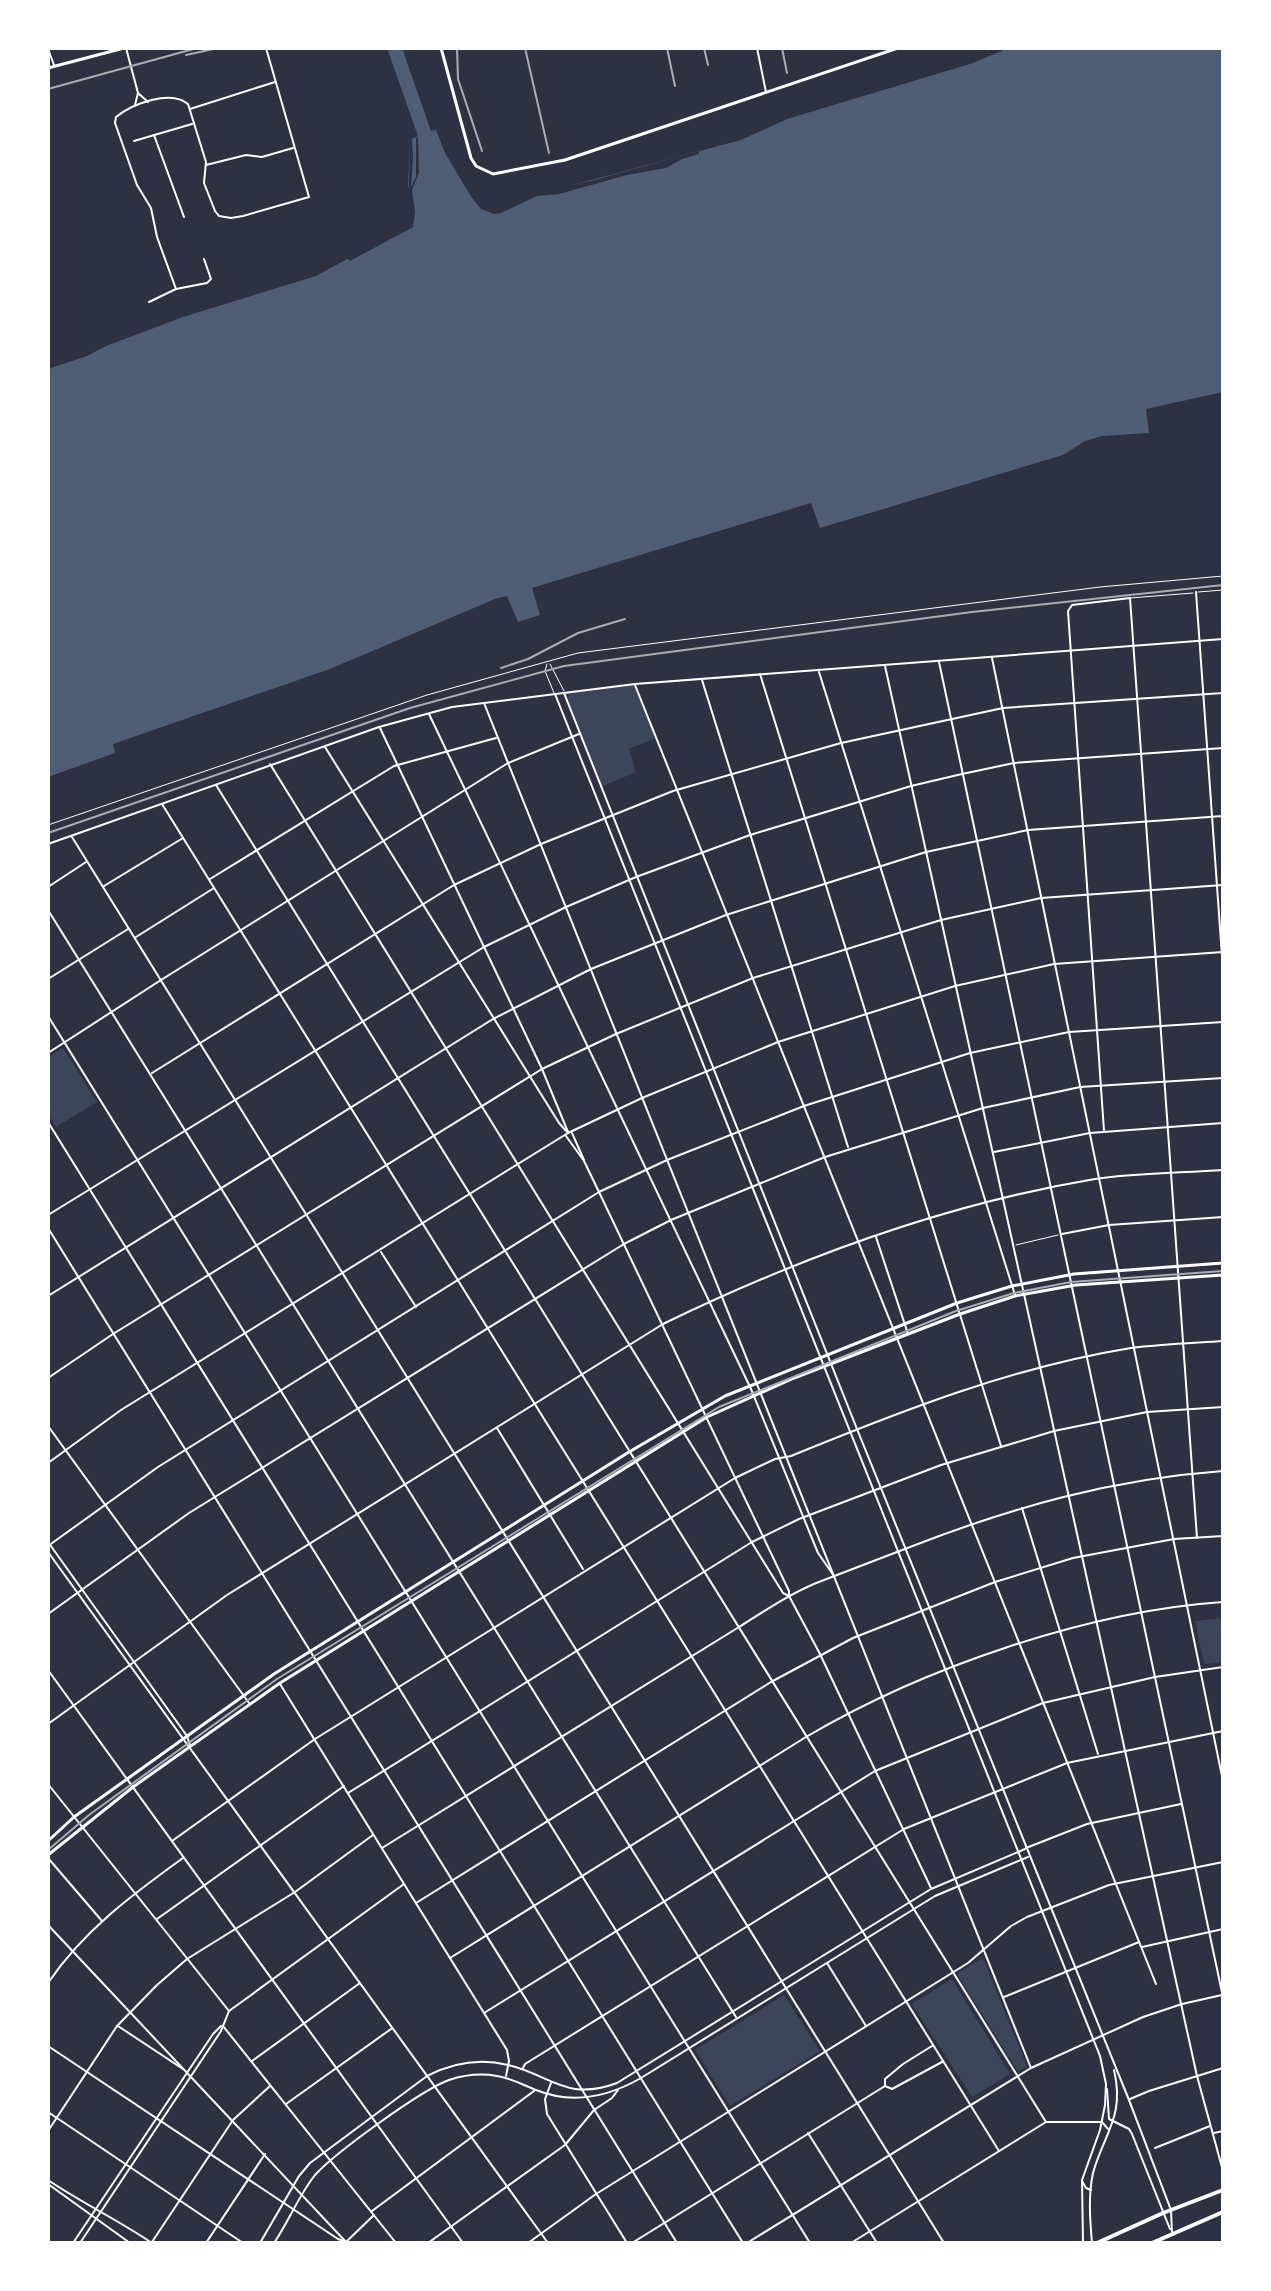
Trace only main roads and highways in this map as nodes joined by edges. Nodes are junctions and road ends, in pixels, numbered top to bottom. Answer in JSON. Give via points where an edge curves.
{"nodes":[{"id":1,"x":125,"y":48,"type":"edge"},
{"id":2,"x":441,"y":48,"type":"edge"},
{"id":3,"x":898,"y":48,"type":"edge"},
{"id":4,"x":48,"y":68,"type":"edge"},
{"id":5,"x":1223,"y":1263,"type":"edge"},
{"id":6,"x":1223,"y":1275,"type":"edge"},
{"id":7,"x":234,"y":1703,"type":"junction"},
{"id":8,"x":240,"y":1711,"type":"junction"},
{"id":9,"x":146,"y":1765,"type":"junction"},
{"id":10,"x":152,"y":1773,"type":"junction"},
{"id":11,"x":48,"y":1841,"type":"edge"},
{"id":12,"x":48,"y":1856,"type":"edge"},
{"id":13,"x":1223,"y":2190,"type":"edge"},
{"id":14,"x":1223,"y":2212,"type":"edge"},
{"id":15,"x":1095,"y":2243,"type":"edge"},
{"id":16,"x":1152,"y":2243,"type":"edge"}],
"edges":[{"from":1,"to":4,"type":"main road"},
{"from":2,"to":3,"type":"main road","via":[[471,158],[476,166],[503,174],[565,160]]},
{"from":5,"to":7,"type":"main road","via":[[1070,1275],[1012,1286],[749,1386],[702,1408],[583,1480]]},
{"from":6,"to":8,"type":"main road","via":[[1121,1281],[1015,1296],[759,1392],[683,1431]]},
{"from":7,"to":8,"type":"main road"},
{"from":7,"to":9,"type":"main road"},
{"from":8,"to":10,"type":"main road"},
{"from":9,"to":10,"type":"main road"},
{"from":9,"to":11,"type":"main road"},
{"from":10,"to":12,"type":"main road"},
{"from":13,"to":15,"type":"main road"},
{"from":14,"to":16,"type":"main road"}]}
